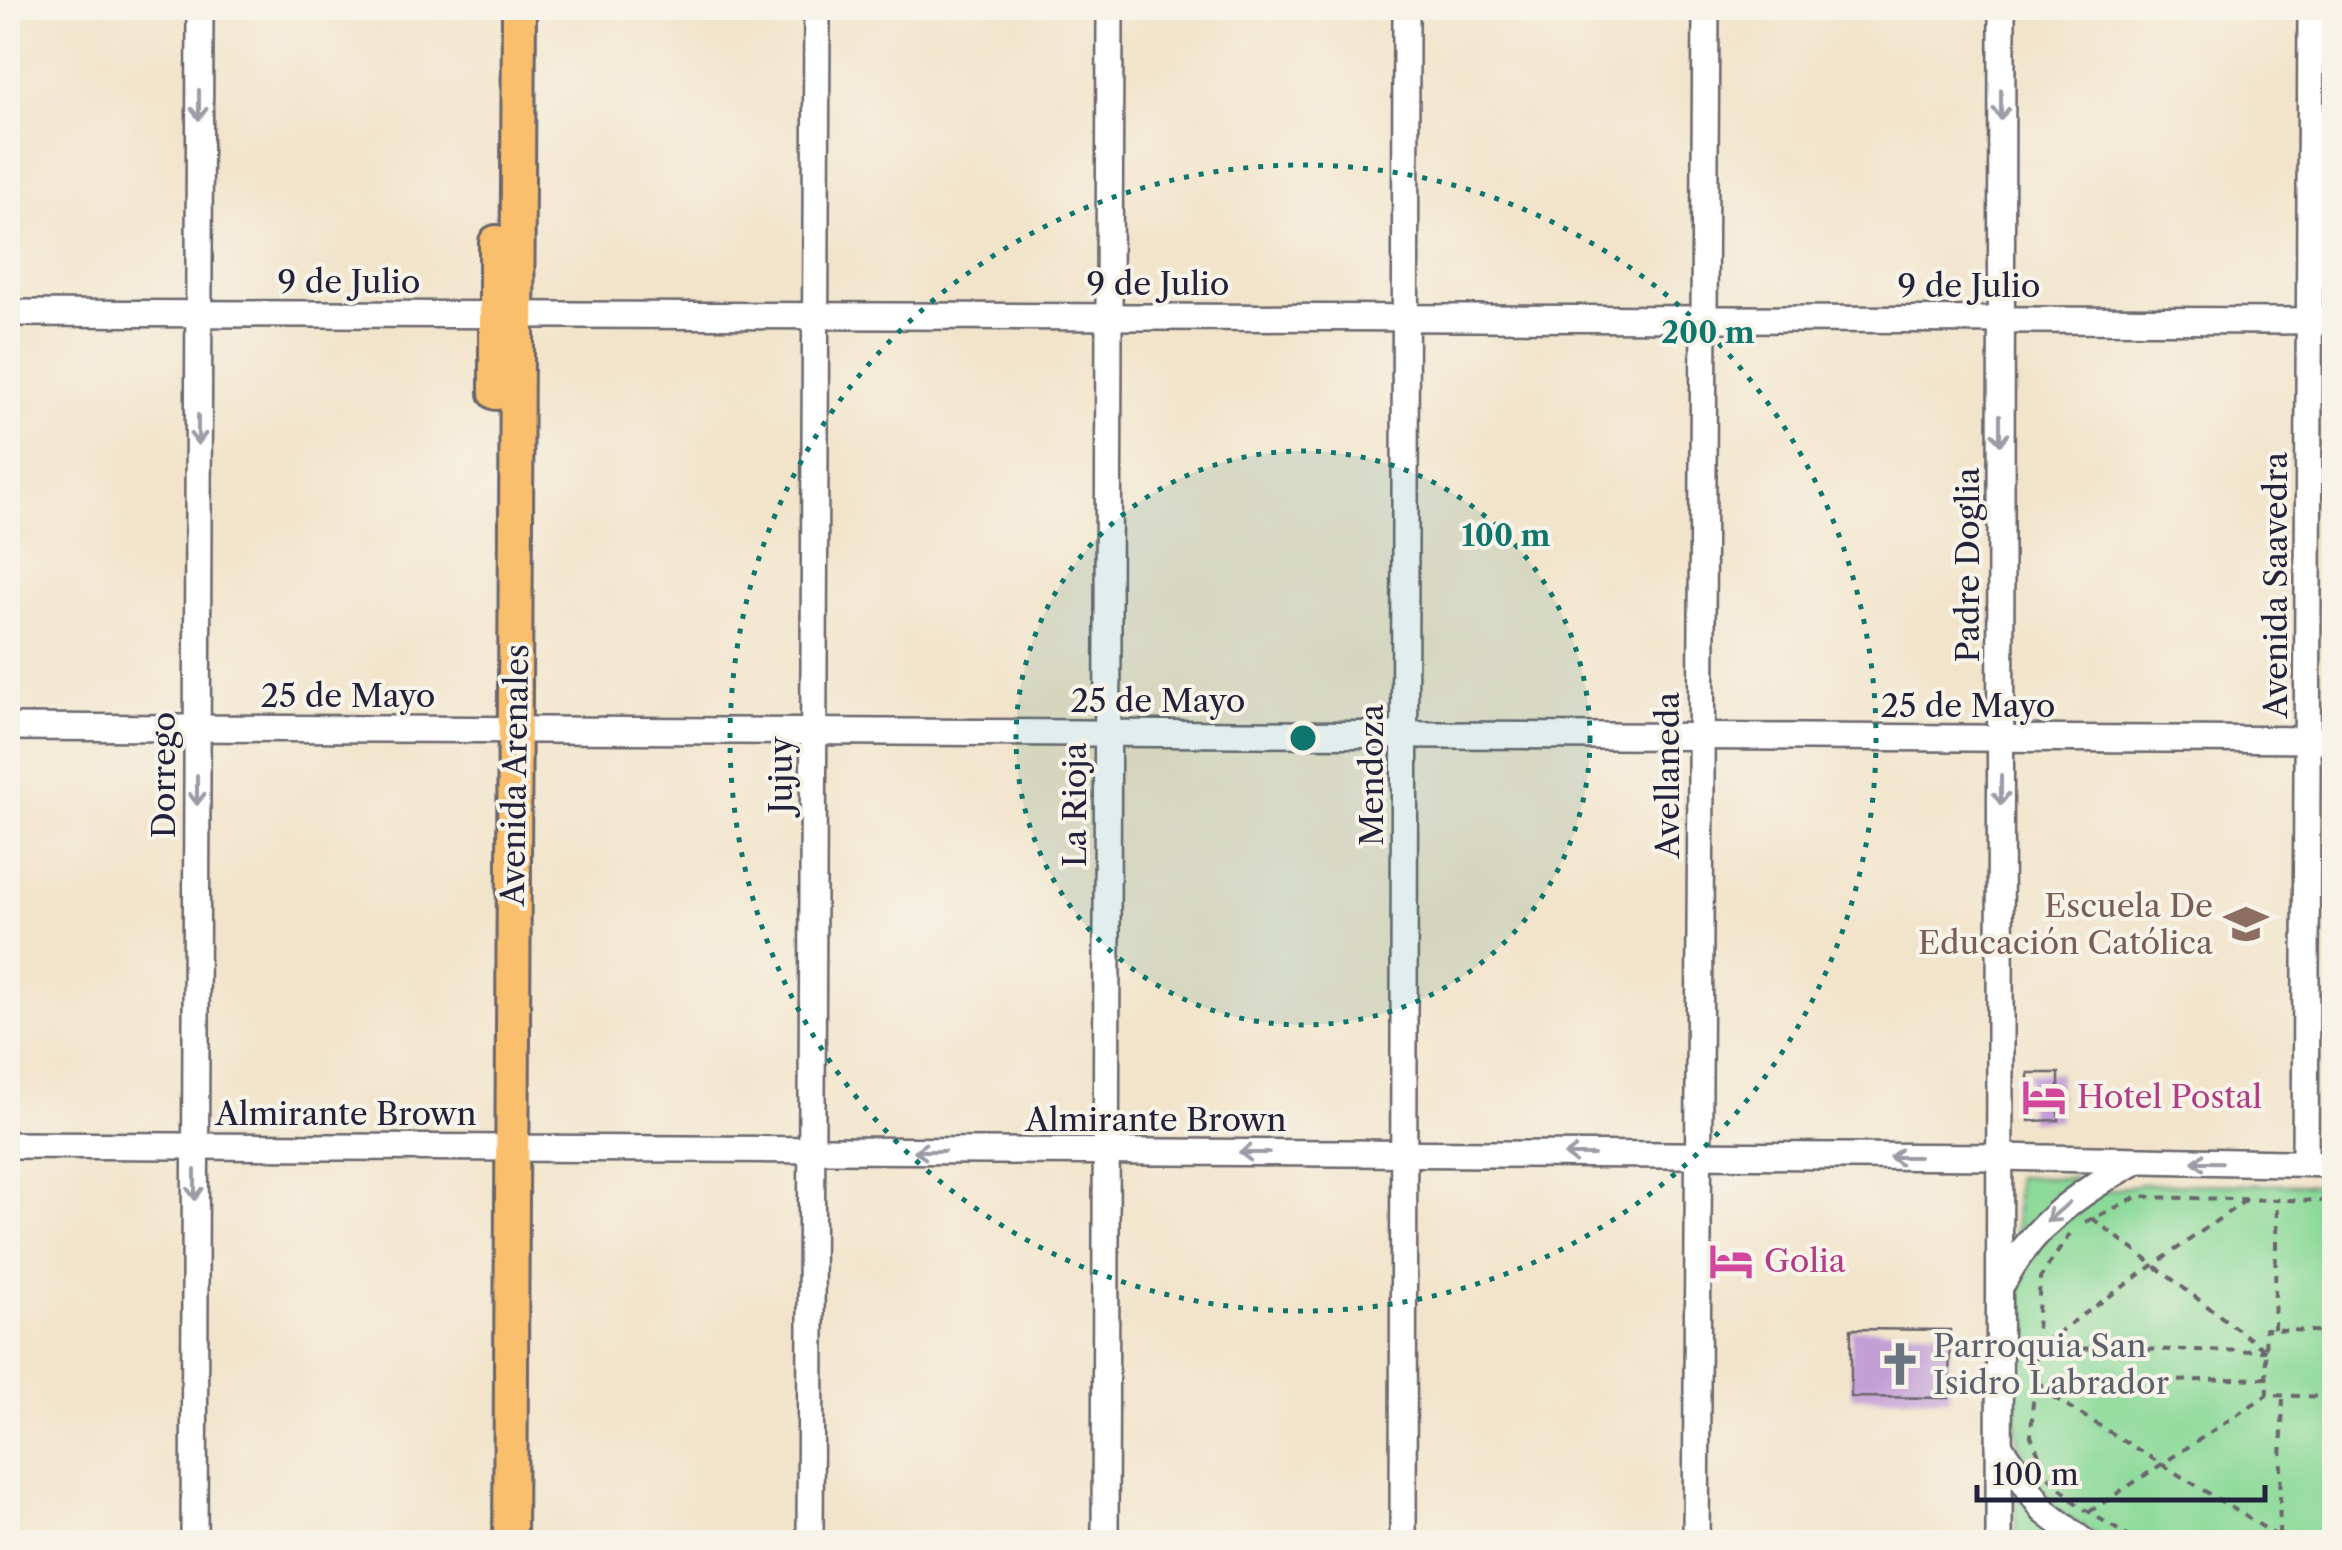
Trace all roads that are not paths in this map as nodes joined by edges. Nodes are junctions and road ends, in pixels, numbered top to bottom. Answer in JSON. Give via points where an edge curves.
{"nodes":[{"id":1,"x":200,"y":8,"type":"edge"},
{"id":2,"x":497,"y":8,"type":"edge"},
{"id":3,"x":519,"y":8,"type":"edge"},
{"id":4,"x":817,"y":8,"type":"edge"},
{"id":5,"x":1110,"y":8,"type":"edge"},
{"id":6,"x":1406,"y":8,"type":"edge"},
{"id":7,"x":1706,"y":8,"type":"edge"},
{"id":8,"x":2002,"y":8,"type":"edge"},
{"id":9,"x":2312,"y":8,"type":"edge"},
{"id":10,"x":8,"y":313,"type":"edge"},
{"id":11,"x":198,"y":314,"type":"junction"},
{"id":12,"x":508,"y":315,"type":"junction"},
{"id":13,"x":816,"y":316,"type":"junction"},
{"id":14,"x":1110,"y":317,"type":"junction"},
{"id":15,"x":1405,"y":317,"type":"junction"},
{"id":16,"x":1704,"y":318,"type":"junction"},
{"id":17,"x":2000,"y":318,"type":"junction"},
{"id":18,"x":2322,"y":321,"type":"edge"},
{"id":19,"x":8,"y":728,"type":"edge"},
{"id":20,"x":197,"y":728,"type":"junction"},
{"id":21,"x":505,"y":729,"type":"junction"},
{"id":22,"x":814,"y":731,"type":"junction"},
{"id":23,"x":1108,"y":733,"type":"junction"},
{"id":24,"x":1404,"y":735,"type":"junction"},
{"id":25,"x":1701,"y":736,"type":"junction"},
{"id":26,"x":2001,"y":738,"type":"junction"},
{"id":27,"x":2322,"y":740,"type":"edge"},
{"id":28,"x":8,"y":1145,"type":"edge"},
{"id":29,"x":196,"y":1146,"type":"junction"},
{"id":30,"x":501,"y":1148,"type":"junction"},
{"id":31,"x":812,"y":1150,"type":"junction"},
{"id":32,"x":1106,"y":1152,"type":"junction"},
{"id":33,"x":1404,"y":1154,"type":"junction"},
{"id":34,"x":1698,"y":1156,"type":"junction"},
{"id":35,"x":2001,"y":1158,"type":"junction"},
{"id":36,"x":2137,"y":1160,"type":"junction"},
{"id":37,"x":2304,"y":1164,"type":"junction"},
{"id":38,"x":2334,"y":1164,"type":"edge"},
{"id":39,"x":2000,"y":1287,"type":"junction"},
{"id":40,"x":1999,"y":1445,"type":"junction"},
{"id":41,"x":194,"y":1542,"type":"edge"},
{"id":42,"x":490,"y":1542,"type":"edge"},
{"id":43,"x":510,"y":1542,"type":"edge"},
{"id":44,"x":810,"y":1542,"type":"edge"},
{"id":45,"x":1105,"y":1542,"type":"edge"},
{"id":46,"x":1402,"y":1542,"type":"edge"},
{"id":47,"x":1696,"y":1542,"type":"edge"},
{"id":48,"x":1999,"y":1542,"type":"edge"},
{"id":49,"x":2084,"y":1542,"type":"edge"}],
"edges":[{"from":1,"to":11,"type":"street","name":"Dorrego","one_way":true},
{"from":2,"to":12,"type":"main road","name":"Avenida Arenales"},
{"from":3,"to":12,"type":"main road","name":"Avenida Arenales"},
{"from":4,"to":13,"type":"street","name":"Jujuy"},
{"from":5,"to":14,"type":"street","name":"La Rioja"},
{"from":6,"to":15,"type":"street","name":"Mendoza"},
{"from":7,"to":16,"type":"street","name":"Avellaneda"},
{"from":8,"to":17,"type":"street","name":"Padre Doglia","one_way":true},
{"from":9,"to":18,"type":"street","name":"Avenida Saavedra"},
{"from":10,"to":11,"type":"street","name":"9 de Julio"},
{"from":11,"to":12,"type":"street","name":"9 de Julio"},
{"from":11,"to":20,"type":"street","name":"Dorrego","one_way":true},
{"from":12,"to":13,"type":"street","name":"9 de Julio"},
{"from":12,"to":21,"type":"main road","name":"Avenida Arenales"},
{"from":13,"to":14,"type":"street","name":"9 de Julio"},
{"from":13,"to":22,"type":"street","name":"Jujuy"},
{"from":14,"to":15,"type":"street","name":"9 de Julio"},
{"from":14,"to":23,"type":"street","name":"La Rioja"},
{"from":15,"to":16,"type":"street","name":"9 de Julio"},
{"from":15,"to":24,"type":"street","name":"Mendoza"},
{"from":16,"to":17,"type":"street","name":"9 de Julio"},
{"from":16,"to":25,"type":"street","name":"Avellaneda"},
{"from":17,"to":18,"type":"street","name":"9 de Julio"},
{"from":17,"to":26,"type":"street","name":"Padre Doglia","one_way":true},
{"from":18,"to":27,"type":"street","name":"Avenida Saavedra"},
{"from":19,"to":20,"type":"street","name":"25 de Mayo"},
{"from":20,"to":21,"type":"street","name":"25 de Mayo"},
{"from":20,"to":29,"type":"street","name":"Dorrego","one_way":true},
{"from":21,"to":22,"type":"street","name":"25 de Mayo"},
{"from":21,"to":30,"type":"main road","name":"Avenida Arenales"},
{"from":22,"to":23,"type":"street","name":"25 de Mayo"},
{"from":22,"to":31,"type":"street","name":"Jujuy"},
{"from":23,"to":24,"type":"street","name":"25 de Mayo"},
{"from":23,"to":32,"type":"street","name":"La Rioja"},
{"from":24,"to":25,"type":"street","name":"25 de Mayo"},
{"from":24,"to":33,"type":"street","name":"Mendoza"},
{"from":25,"to":26,"type":"street","name":"25 de Mayo"},
{"from":25,"to":34,"type":"street","name":"Avellaneda"},
{"from":26,"to":27,"type":"street","name":"25 de Mayo"},
{"from":26,"to":35,"type":"street","name":"Padre Doglia","one_way":true},
{"from":27,"to":37,"type":"street","name":"Avenida Saavedra"},
{"from":28,"to":29,"type":"street","name":"Almirante Brown"},
{"from":29,"to":30,"type":"street","name":"Almirante Brown"},
{"from":29,"to":41,"type":"street","name":"Dorrego","one_way":true},
{"from":30,"to":31,"type":"street","name":"Almirante Brown"},
{"from":30,"to":42,"type":"main road","name":"Avenida Arenales"},
{"from":30,"to":43,"type":"main road","name":"Avenida Arenales"},
{"from":32,"to":31,"type":"street","name":"Almirante Brown","one_way":true},
{"from":31,"to":44,"type":"street","name":"Jujuy"},
{"from":33,"to":32,"type":"street","name":"Almirante Brown","one_way":true},
{"from":32,"to":45,"type":"street","name":"La Rioja"},
{"from":34,"to":33,"type":"street","name":"Almirante Brown","one_way":true},
{"from":33,"to":46,"type":"street","name":"Mendoza"},
{"from":35,"to":34,"type":"street","name":"Almirante Brown","one_way":true},
{"from":34,"to":47,"type":"street","name":"Avellaneda"},
{"from":35,"to":36,"type":"street","name":"Almirante Brown"},
{"from":35,"to":39,"type":"street","name":"Padre Doglia"},
{"from":37,"to":36,"type":"street","name":"Almirante Brown","one_way":true},
{"from":36,"to":39,"type":"street","one_way":true,"via":[[2058,1210]]},
{"from":37,"to":38,"type":"street","name":"Almirante Brown"},
{"from":39,"to":40,"type":"street","name":"Padre Doglia"},
{"from":40,"to":48,"type":"street","name":"Padre Doglia"},
{"from":40,"to":49,"type":"street","via":[[2044,1511]]}]}
